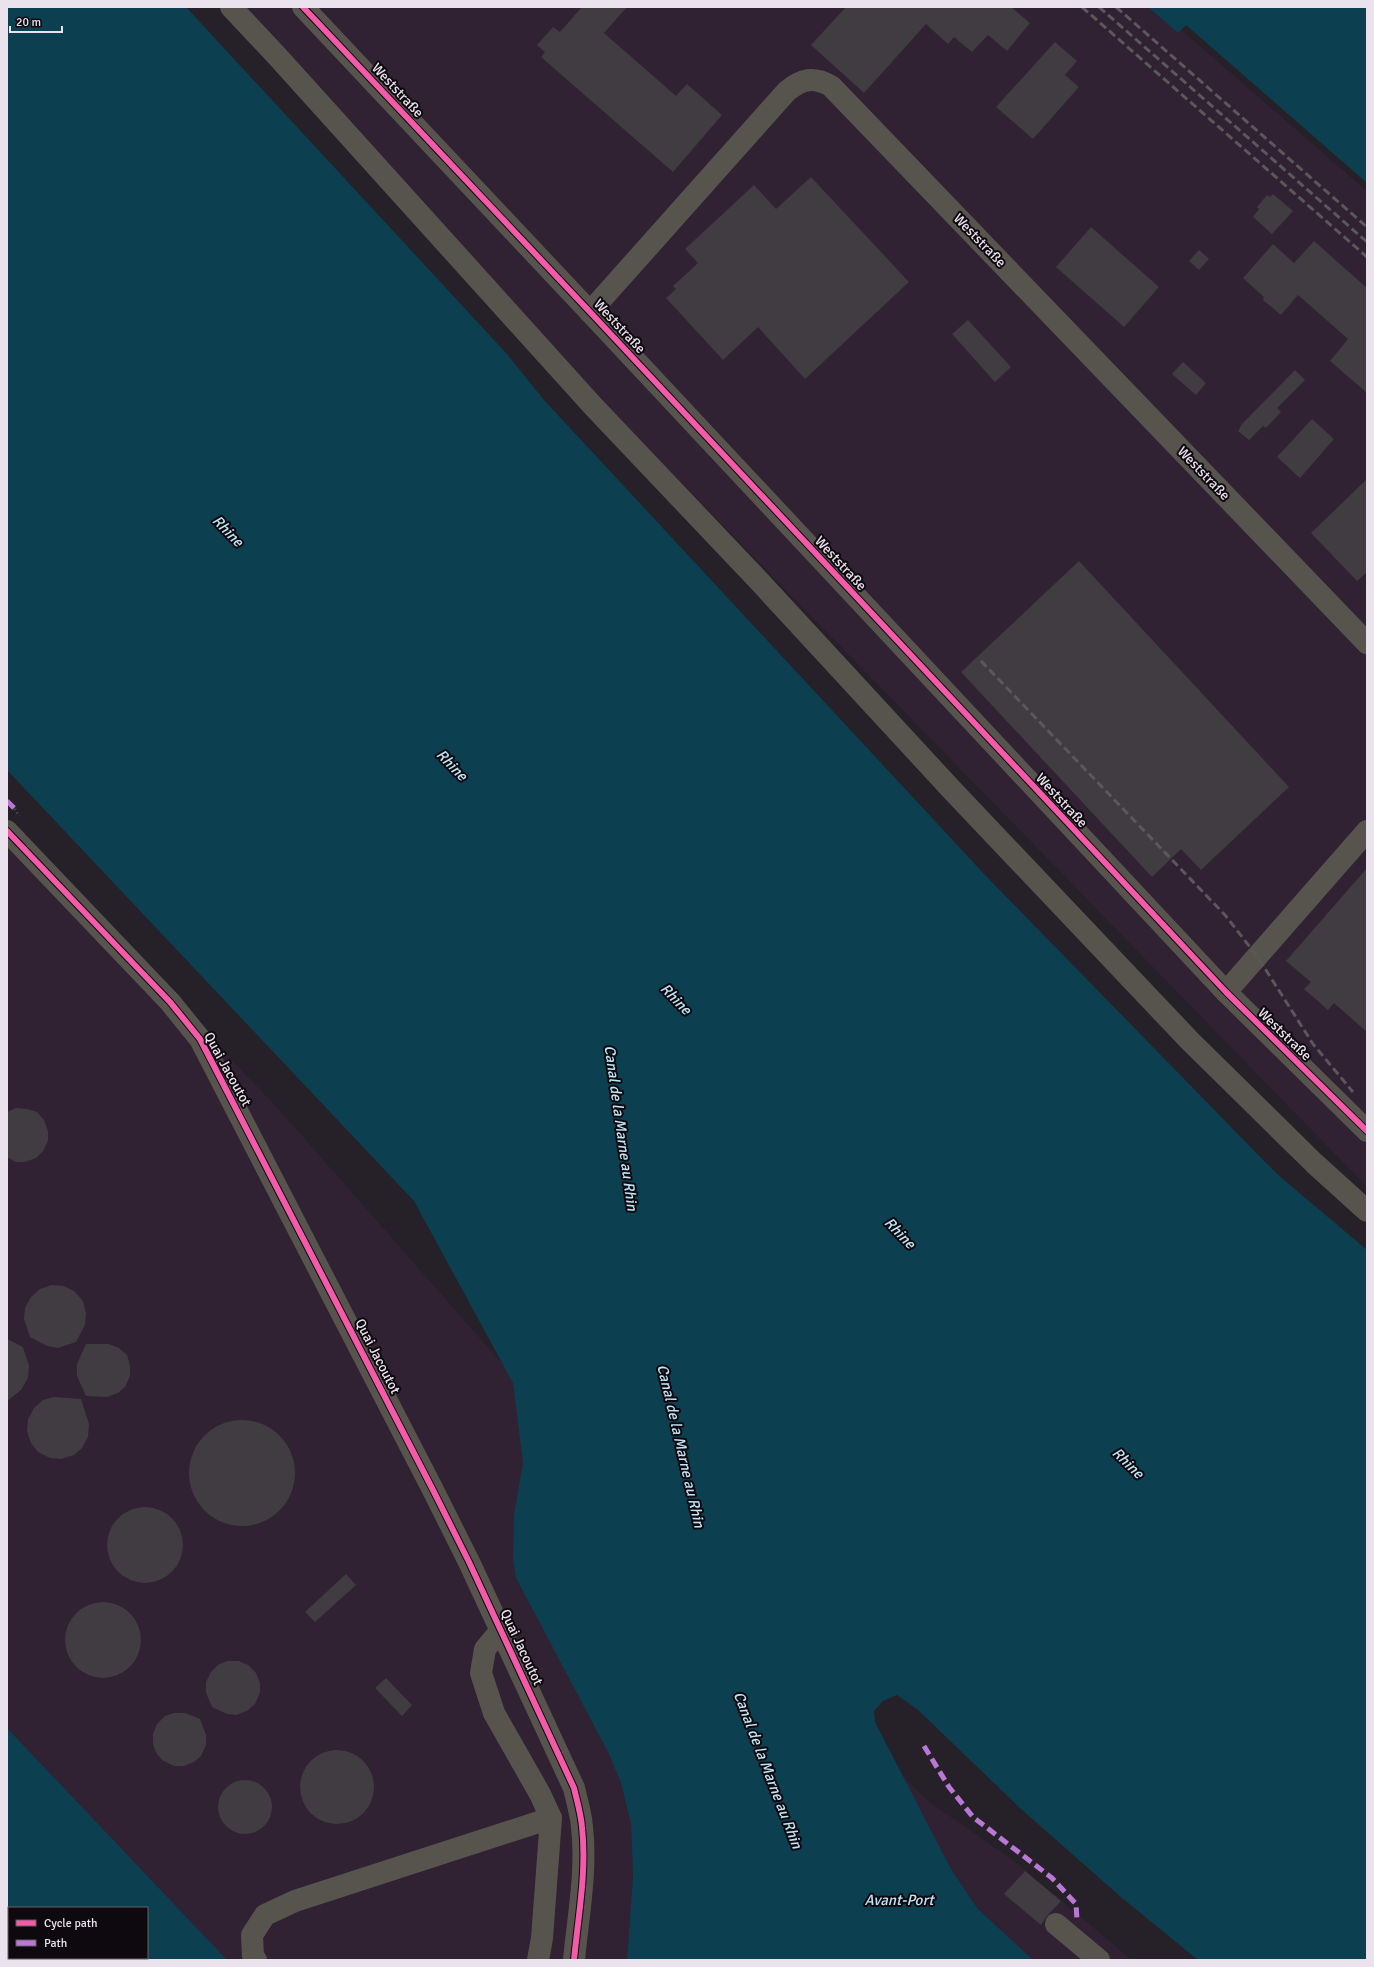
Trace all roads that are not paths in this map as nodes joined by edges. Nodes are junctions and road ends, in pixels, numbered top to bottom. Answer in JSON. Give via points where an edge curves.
{"nodes":[{"id":1,"x":231,"y":7,"type":"edge"},
{"id":2,"x":303,"y":7,"type":"edge"},
{"id":3,"x":590,"y":312,"type":"junction"},
{"id":4,"x":1367,"y":642,"type":"edge"},
{"id":5,"x":1367,"y":830,"type":"edge"},
{"id":6,"x":7,"y":831,"type":"edge"},
{"id":7,"x":1226,"y":992,"type":"junction"},
{"id":8,"x":1367,"y":1131,"type":"edge"},
{"id":9,"x":1367,"y":1211,"type":"edge"},
{"id":10,"x":501,"y":1630,"type":"junction"},
{"id":11,"x":551,"y":1818,"type":"junction"},
{"id":12,"x":1077,"y":1920,"type":"dead end"},
{"id":13,"x":1056,"y":1924,"type":"dead end"},
{"id":14,"x":1079,"y":1943,"type":"junction"},
{"id":15,"x":256,"y":1960,"type":"edge"},
{"id":16,"x":538,"y":1960,"type":"edge"},
{"id":17,"x":574,"y":1960,"type":"edge"},
{"id":18,"x":1099,"y":1960,"type":"edge"}],
"edges":[{"from":1,"to":9,"type":"street","via":[[594,406],[951,789],[1190,1041],[1314,1163]]},
{"from":2,"to":3,"type":"street","name":"Weststraße"},
{"from":3,"to":4,"type":"street","name":"Weststraße","via":[[668,217],[787,91],[798,82],[818,79],[831,86]]},
{"from":3,"to":7,"type":"street","name":"Weststraße"},
{"from":5,"to":7,"type":"street"},
{"from":6,"to":10,"type":"street","name":"Quai Jacoutot","via":[[170,1002],[200,1039],[429,1483]]},
{"from":7,"to":8,"type":"street","name":"Weststraße"},
{"from":10,"to":11,"type":"street","via":[[485,1649],[481,1673],[494,1713]]},
{"from":10,"to":17,"type":"street","name":"Quai Jacoutot","via":[[566,1770],[579,1807],[583,1868]]},
{"from":11,"to":15,"type":"street","via":[[295,1901],[265,1915],[252,1935],[252,1956]]},
{"from":11,"to":16,"type":"street"},
{"from":12,"to":14,"type":"street"},
{"from":13,"to":14,"type":"street"},
{"from":14,"to":18,"type":"street"}]}
